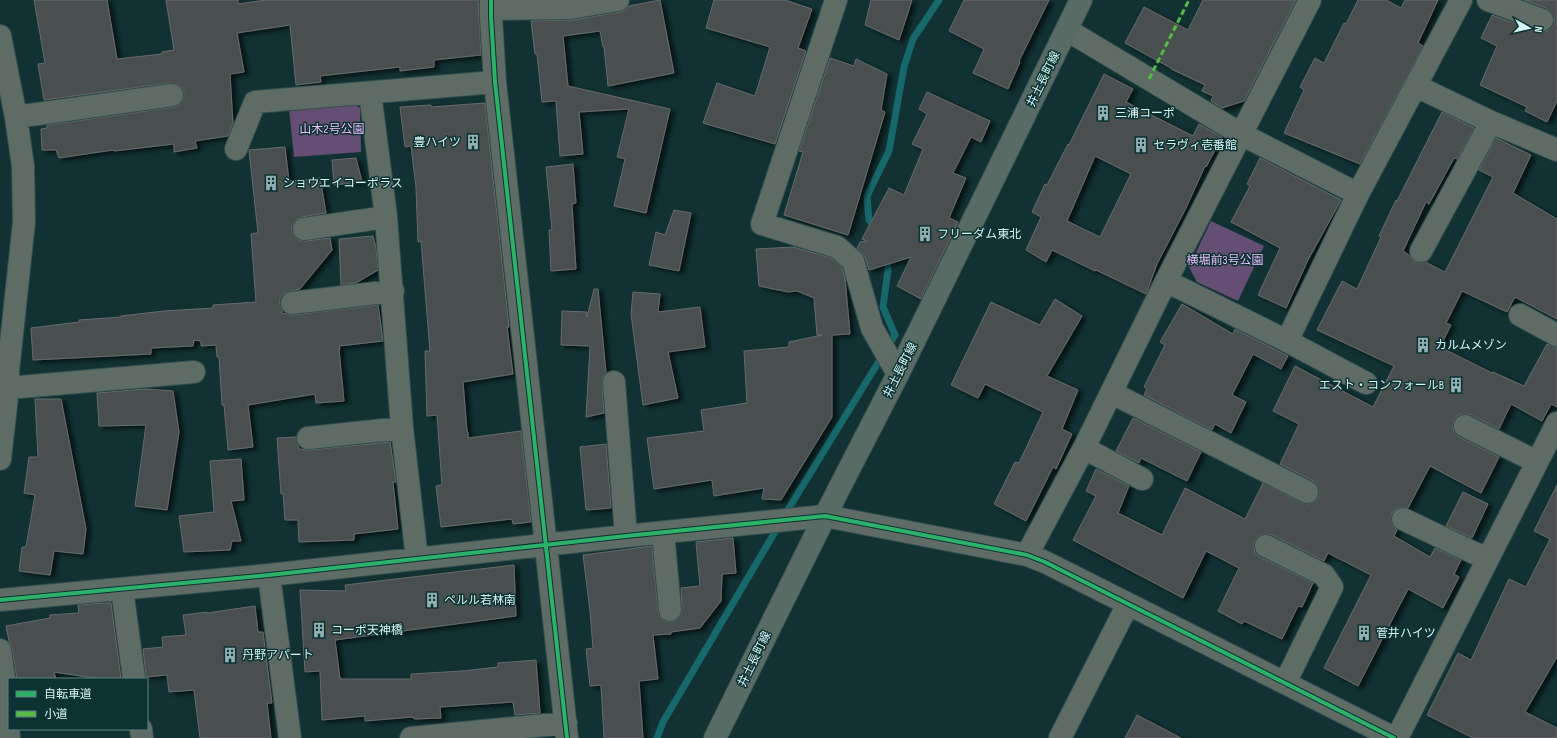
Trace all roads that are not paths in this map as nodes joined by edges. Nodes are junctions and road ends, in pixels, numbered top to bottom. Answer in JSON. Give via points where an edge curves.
{"nodes":[{"id":1,"x":618,"y":0,"type":"edge"},
{"id":2,"x":836,"y":0,"type":"edge"},
{"id":3,"x":1081,"y":0,"type":"edge"},
{"id":4,"x":1310,"y":0,"type":"edge"},
{"id":5,"x":1461,"y":0,"type":"edge"},
{"id":6,"x":1488,"y":0,"type":"edge"},
{"id":7,"x":491,"y":5,"type":"edge"},
{"id":8,"x":1542,"y":20,"type":"dead end"},
{"id":9,"x":1067,"y":30,"type":"junction"},
{"id":10,"x":0,"y":36,"type":"edge"},
{"id":11,"x":495,"y":82,"type":"junction"},
{"id":12,"x":1416,"y":86,"type":"junction"},
{"id":13,"x":370,"y":92,"type":"junction"},
{"id":14,"x":172,"y":94,"type":"dead end"},
{"id":15,"x":16,"y":117,"type":"junction"},
{"id":16,"x":1491,"y":122,"type":"junction"},
{"id":17,"x":1241,"y":134,"type":"junction"},
{"id":18,"x":236,"y":149,"type":"dead end"},
{"id":19,"x":1557,"y":150,"type":"edge"},
{"id":20,"x":1358,"y":194,"type":"junction"},
{"id":21,"x":386,"y":217,"type":"junction"},
{"id":22,"x":304,"y":229,"type":"dead end"},
{"id":23,"x":1421,"y":251,"type":"dead end"},
{"id":24,"x":1166,"y":281,"type":"junction"},
{"id":25,"x":393,"y":291,"type":"junction"},
{"id":26,"x":292,"y":302,"type":"dead end"},
{"id":27,"x":1520,"y":315,"type":"dead end"},
{"id":28,"x":1557,"y":335,"type":"edge"},
{"id":29,"x":1287,"y":341,"type":"junction"},
{"id":30,"x":896,"y":370,"type":"junction"},
{"id":31,"x":194,"y":372,"type":"dead end"},
{"id":32,"x":614,"y":382,"type":"dead end"},
{"id":33,"x":1366,"y":383,"type":"dead end"},
{"id":34,"x":8,"y":388,"type":"junction"},
{"id":35,"x":1112,"y":393,"type":"junction"},
{"id":36,"x":1557,"y":423,"type":"edge"},
{"id":37,"x":1464,"y":426,"type":"dead end"},
{"id":38,"x":402,"y":428,"type":"junction"},
{"id":39,"x":308,"y":438,"type":"dead end"},
{"id":40,"x":1084,"y":448,"type":"junction"},
{"id":41,"x":0,"y":459,"type":"edge"},
{"id":42,"x":1537,"y":462,"type":"junction"},
{"id":43,"x":1142,"y":479,"type":"dead end"},
{"id":44,"x":1307,"y":492,"type":"dead end"},
{"id":45,"x":825,"y":516,"type":"junction"},
{"id":46,"x":1403,"y":519,"type":"dead end"},
{"id":47,"x":663,"y":532,"type":"junction"},
{"id":48,"x":626,"y":536,"type":"junction"},
{"id":49,"x":546,"y":544,"type":"junction"},
{"id":50,"x":1266,"y":546,"type":"dead end"},
{"id":51,"x":1027,"y":555,"type":"junction"},
{"id":52,"x":417,"y":559,"type":"junction"},
{"id":53,"x":1487,"y":560,"type":"junction"},
{"id":54,"x":269,"y":575,"type":"junction"},
{"id":55,"x":122,"y":589,"type":"junction"},
{"id":56,"x":0,"y":600,"type":"edge"},
{"id":57,"x":1128,"y":604,"type":"junction"},
{"id":58,"x":670,"y":610,"type":"dead end"},
{"id":59,"x":0,"y":650,"type":"edge"},
{"id":60,"x":134,"y":678,"type":"edge"},
{"id":61,"x":1285,"y":683,"type":"junction"},
{"id":62,"x":8,"y":725,"type":"edge"},
{"id":63,"x":567,"y":731,"type":"edge"},
{"id":64,"x":290,"y":738,"type":"edge"},
{"id":65,"x":410,"y":738,"type":"edge"},
{"id":66,"x":715,"y":738,"type":"edge"},
{"id":67,"x":1060,"y":738,"type":"edge"},
{"id":68,"x":1396,"y":738,"type":"edge"}],
"edges":[{"from":1,"to":7,"type":"street","via":[[570,8]]},
{"from":2,"to":30,"type":"street","via":[[762,224],[837,247],[853,261],[872,328]]},
{"from":3,"to":9,"type":"main road","name":"井土長町線"},
{"from":4,"to":17,"type":"street"},
{"from":5,"to":12,"type":"street"},
{"from":6,"to":8,"type":"street"},
{"from":7,"to":11,"type":"street"},
{"from":9,"to":17,"type":"street"},
{"from":9,"to":30,"type":"main road","name":"井土長町線"},
{"from":10,"to":15,"type":"street"},
{"from":11,"to":13,"type":"street"},
{"from":11,"to":49,"type":"street"},
{"from":12,"to":16,"type":"street"},
{"from":12,"to":20,"type":"street"},
{"from":13,"to":18,"type":"street","via":[[255,102]]},
{"from":13,"to":21,"type":"street"},
{"from":14,"to":15,"type":"street"},
{"from":15,"to":34,"type":"street","via":[[23,166],[24,222]]},
{"from":16,"to":19,"type":"street"},
{"from":16,"to":23,"type":"street"},
{"from":17,"to":20,"type":"street"},
{"from":17,"to":24,"type":"street"},
{"from":20,"to":29,"type":"street"},
{"from":21,"to":22,"type":"street"},
{"from":21,"to":25,"type":"street"},
{"from":24,"to":29,"type":"street"},
{"from":24,"to":35,"type":"street"},
{"from":25,"to":26,"type":"street"},
{"from":25,"to":38,"type":"street"},
{"from":27,"to":28,"type":"street"},
{"from":29,"to":33,"type":"street"},
{"from":30,"to":45,"type":"main road","name":"井土長町線"},
{"from":31,"to":34,"type":"street"},
{"from":32,"to":48,"type":"street"},
{"from":34,"to":41,"type":"street"},
{"from":35,"to":40,"type":"street"},
{"from":35,"to":44,"type":"street"},
{"from":36,"to":42,"type":"street"},
{"from":37,"to":42,"type":"street"},
{"from":38,"to":39,"type":"street"},
{"from":38,"to":52,"type":"street"},
{"from":40,"to":43,"type":"street"},
{"from":40,"to":51,"type":"street"},
{"from":42,"to":53,"type":"street"},
{"from":45,"to":47,"type":"street"},
{"from":45,"to":51,"type":"street"},
{"from":45,"to":66,"type":"main road","name":"井土長町線"},
{"from":46,"to":53,"type":"street"},
{"from":47,"to":48,"type":"street"},
{"from":47,"to":58,"type":"street"},
{"from":48,"to":49,"type":"street"},
{"from":49,"to":52,"type":"street"},
{"from":49,"to":63,"type":"street"},
{"from":50,"to":61,"type":"street","via":[[1324,575],[1332,587]]},
{"from":51,"to":57,"type":"street"},
{"from":52,"to":54,"type":"street"},
{"from":53,"to":68,"type":"street"},
{"from":54,"to":55,"type":"street"},
{"from":54,"to":64,"type":"street"},
{"from":55,"to":56,"type":"street"},
{"from":55,"to":60,"type":"street"},
{"from":57,"to":61,"type":"street"},
{"from":57,"to":67,"type":"street"},
{"from":59,"to":62,"type":"street"},
{"from":61,"to":68,"type":"street"},
{"from":63,"to":65,"type":"street"}]}
